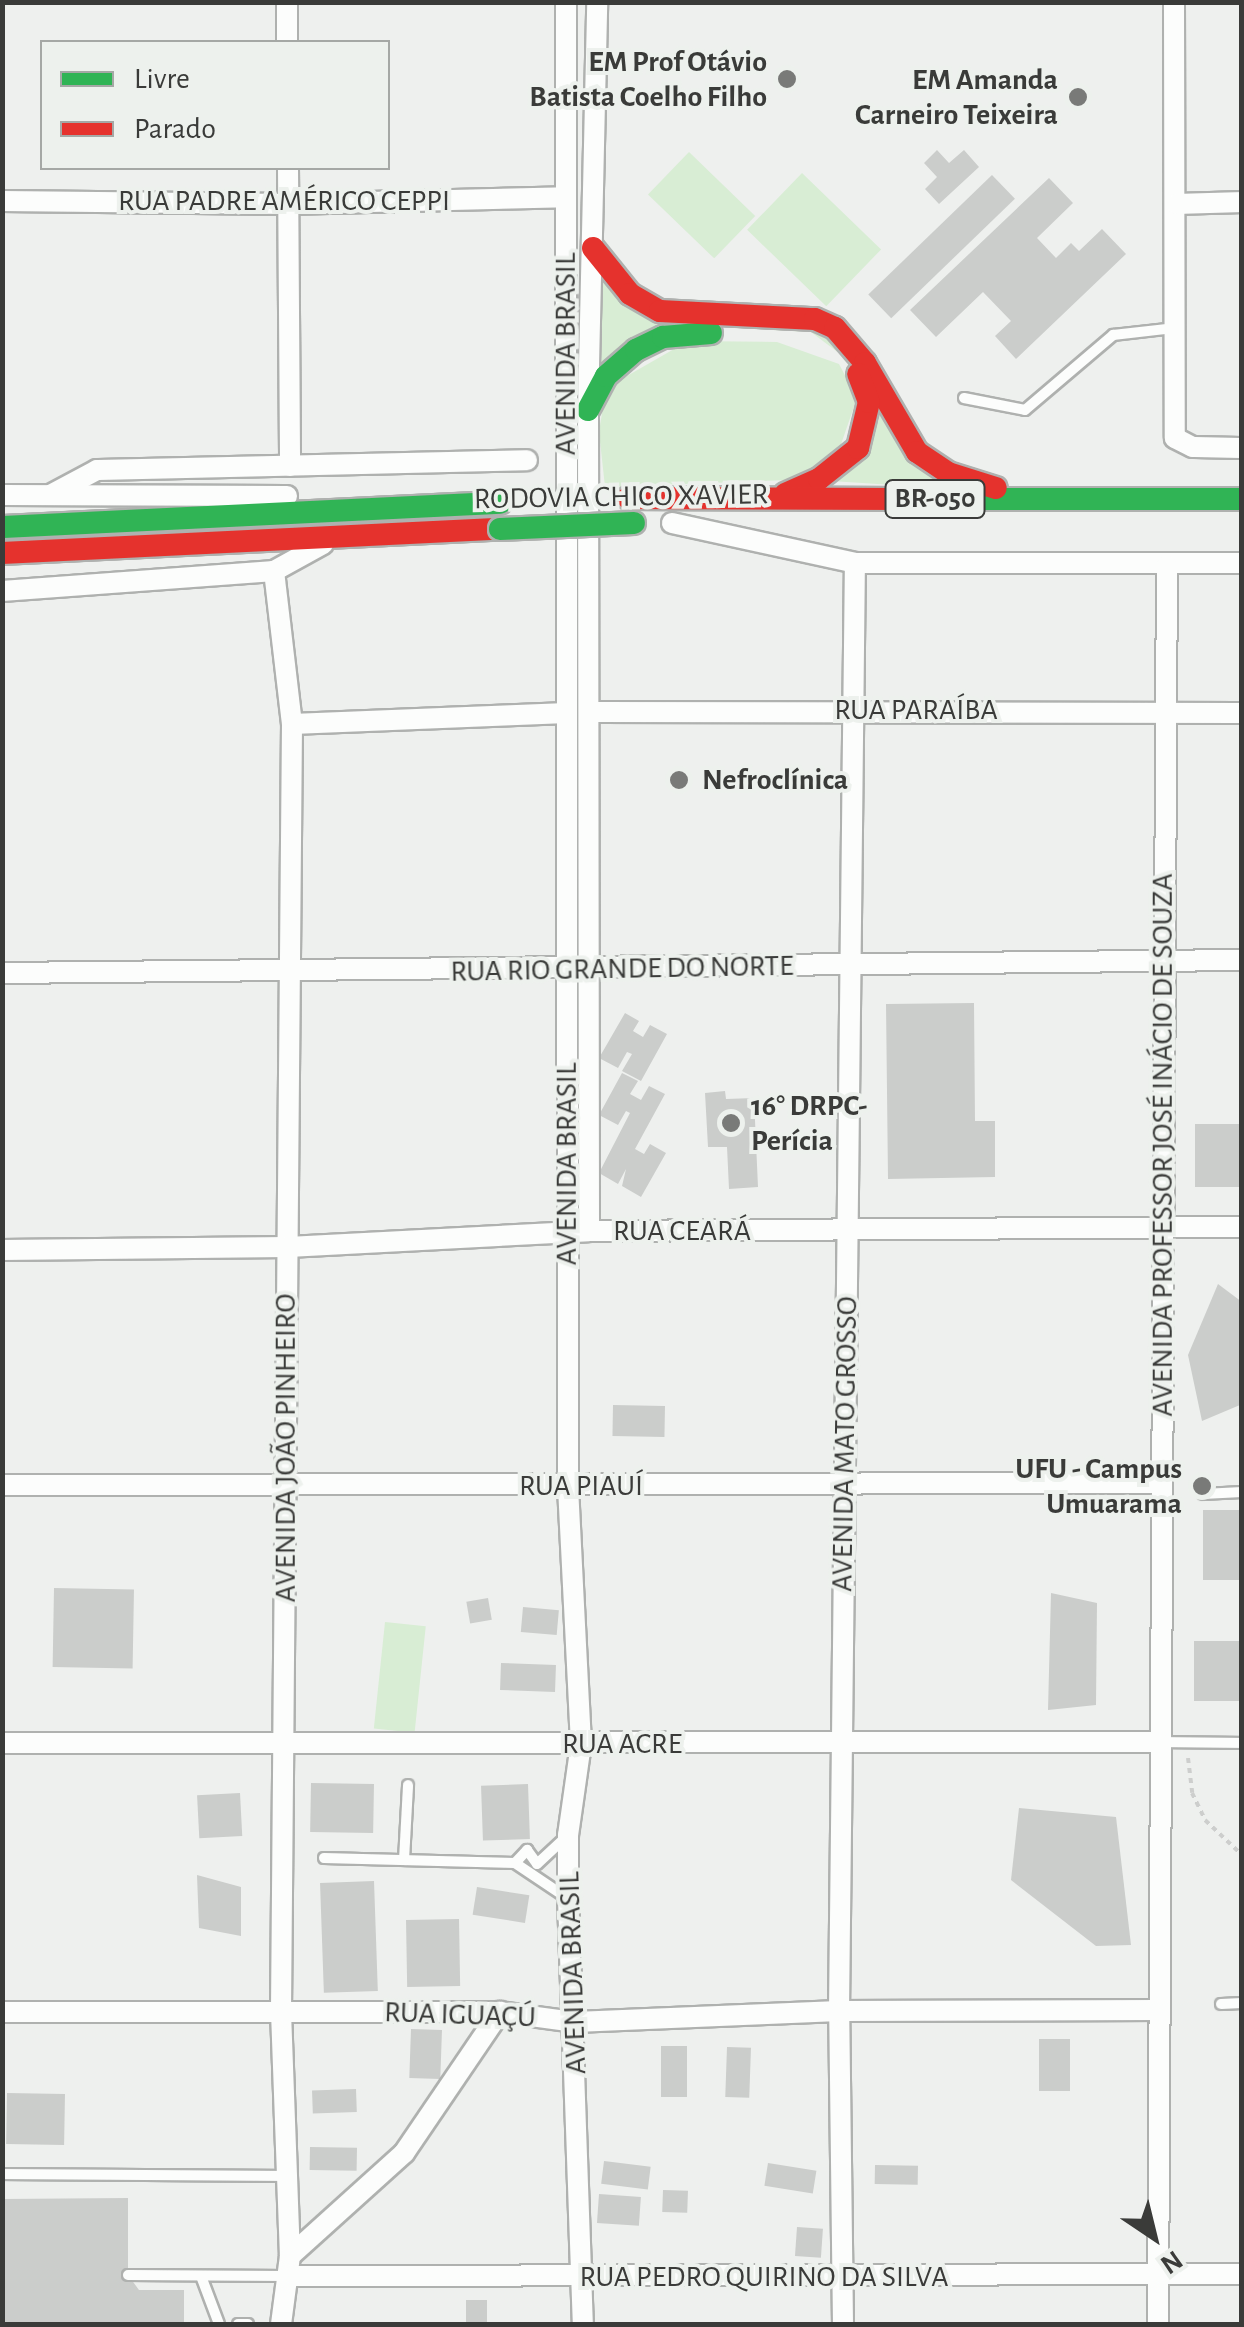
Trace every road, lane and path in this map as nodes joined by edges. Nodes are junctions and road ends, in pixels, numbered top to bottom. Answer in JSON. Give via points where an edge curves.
{"nodes":[{"id":1,"x":287,"y":2,"type":"edge"},
{"id":2,"x":566,"y":2,"type":"edge"},
{"id":3,"x":597,"y":2,"type":"edge"},
{"id":4,"x":1174,"y":2,"type":"edge"},
{"id":5,"x":288,"y":40,"type":"edge"},
{"id":6,"x":288,"y":170,"type":"edge"},
{"id":7,"x":566,"y":197,"type":"junction"},
{"id":8,"x":2,"y":201,"type":"edge"},
{"id":9,"x":1242,"y":202,"type":"edge"},
{"id":10,"x":288,"y":204,"type":"junction"},
{"id":11,"x":1177,"y":204,"type":"junction"},
{"id":12,"x":593,"y":248,"type":"junction"},
{"id":13,"x":1174,"y":328,"type":"junction"},
{"id":14,"x":964,"y":398,"type":"dead end"},
{"id":15,"x":588,"y":410,"type":"junction"},
{"id":16,"x":1242,"y":448,"type":"edge"},
{"id":17,"x":527,"y":460,"type":"dead end"},
{"id":18,"x":290,"y":466,"type":"junction"},
{"id":19,"x":1242,"y":481,"type":"edge"},
{"id":20,"x":52,"y":494,"type":"junction"},
{"id":21,"x":2,"y":495,"type":"edge"},
{"id":22,"x":777,"y":498,"type":"junction"},
{"id":23,"x":1242,"y":499,"type":"edge"},
{"id":24,"x":1047,"y":500,"type":"junction"},
{"id":25,"x":1136,"y":500,"type":"junction"},
{"id":26,"x":368,"y":508,"type":"junction"},
{"id":27,"x":1242,"y":521,"type":"edge"},
{"id":28,"x":672,"y":524,"type":"junction"},
{"id":29,"x":2,"y":528,"type":"edge"},
{"id":30,"x":331,"y":540,"type":"junction"},
{"id":31,"x":2,"y":553,"type":"edge"},
{"id":32,"x":855,"y":563,"type":"junction"},
{"id":33,"x":1242,"y":563,"type":"edge"},
{"id":34,"x":1167,"y":566,"type":"junction"},
{"id":35,"x":274,"y":571,"type":"junction"},
{"id":36,"x":2,"y":590,"type":"edge"},
{"id":37,"x":854,"y":709,"type":"junction"},
{"id":38,"x":591,"y":712,"type":"junction"},
{"id":39,"x":1166,"y":712,"type":"junction"},
{"id":40,"x":567,"y":713,"type":"junction"},
{"id":41,"x":1242,"y":713,"type":"edge"},
{"id":42,"x":292,"y":724,"type":"junction"},
{"id":43,"x":1163,"y":958,"type":"junction"},
{"id":44,"x":1242,"y":960,"type":"edge"},
{"id":45,"x":851,"y":966,"type":"junction"},
{"id":46,"x":592,"y":968,"type":"junction"},
{"id":47,"x":567,"y":969,"type":"junction"},
{"id":48,"x":2,"y":973,"type":"edge"},
{"id":49,"x":290,"y":974,"type":"junction"},
{"id":50,"x":1242,"y":1227,"type":"edge"},
{"id":51,"x":1163,"y":1228,"type":"junction"},
{"id":52,"x":848,"y":1231,"type":"junction"},
{"id":53,"x":578,"y":1232,"type":"junction"},
{"id":54,"x":288,"y":1247,"type":"junction"},
{"id":55,"x":2,"y":1250,"type":"edge"},
{"id":56,"x":1160,"y":1482,"type":"junction"},
{"id":57,"x":2,"y":1485,"type":"edge"},
{"id":58,"x":286,"y":1485,"type":"junction"},
{"id":59,"x":845,"y":1485,"type":"junction"},
{"id":60,"x":568,"y":1487,"type":"junction"},
{"id":61,"x":1242,"y":1492,"type":"edge"},
{"id":62,"x":1203,"y":1494,"type":"dead end"},
{"id":63,"x":1160,"y":1742,"type":"junction"},
{"id":64,"x":2,"y":1743,"type":"edge"},
{"id":65,"x":283,"y":1743,"type":"junction"},
{"id":66,"x":842,"y":1743,"type":"junction"},
{"id":67,"x":1187,"y":1743,"type":"junction"},
{"id":68,"x":1242,"y":1743,"type":"edge"},
{"id":69,"x":582,"y":1744,"type":"junction"},
{"id":70,"x":408,"y":1785,"type":"dead end"},
{"id":71,"x":568,"y":1835,"type":"junction"},
{"id":72,"x":1242,"y":1854,"type":"edge"},
{"id":73,"x":324,"y":1858,"type":"dead end"},
{"id":74,"x":404,"y":1860,"type":"junction"},
{"id":75,"x":515,"y":1863,"type":"junction"},
{"id":76,"x":568,"y":1898,"type":"junction"},
{"id":77,"x":1242,"y":2003,"type":"edge"},
{"id":78,"x":1221,"y":2004,"type":"dead end"},
{"id":79,"x":1158,"y":2010,"type":"junction"},
{"id":80,"x":839,"y":2011,"type":"junction"},
{"id":81,"x":2,"y":2012,"type":"edge"},
{"id":82,"x":281,"y":2012,"type":"junction"},
{"id":83,"x":500,"y":2012,"type":"junction"},
{"id":84,"x":575,"y":2022,"type":"junction"},
{"id":85,"x":2,"y":2174,"type":"edge"},
{"id":86,"x":287,"y":2176,"type":"junction"},
{"id":87,"x":288,"y":2266,"type":"junction"},
{"id":88,"x":1242,"y":2274,"type":"edge"},
{"id":89,"x":128,"y":2275,"type":"dead end"},
{"id":90,"x":201,"y":2276,"type":"junction"},
{"id":91,"x":843,"y":2276,"type":"junction"},
{"id":92,"x":583,"y":2277,"type":"junction"},
{"id":93,"x":1157,"y":2279,"type":"junction"},
{"id":94,"x":219,"y":2324,"type":"edge"},
{"id":95,"x":238,"y":2324,"type":"edge"},
{"id":96,"x":248,"y":2324,"type":"edge"},
{"id":97,"x":281,"y":2324,"type":"edge"},
{"id":98,"x":583,"y":2324,"type":"edge"},
{"id":99,"x":842,"y":2324,"type":"edge"},
{"id":100,"x":1158,"y":2324,"type":"edge"}],
"edges":[{"from":1,"to":5,"type":"street"},
{"from":2,"to":7,"type":"street","name":"AVENIDA BRASIL"},
{"from":3,"to":12,"type":"street","name":"AVENIDA BRASIL"},
{"from":4,"to":11,"type":"street"},
{"from":6,"to":10,"type":"street"},
{"from":7,"to":10,"type":"street","name":"RUA PADRE AMÉRICO CEPPI"},
{"from":7,"to":40,"type":"street","name":"AVENIDA BRASIL"},
{"from":8,"to":10,"type":"street","name":"RUA PADRE AMÉRICO CEPPI"},
{"from":9,"to":11,"type":"street"},
{"from":10,"to":18,"type":"street"},
{"from":11,"to":13,"type":"street"},
{"from":12,"to":15,"type":"street","name":"AVENIDA BRASIL"},
{"from":12,"to":24,"type":"highway","via":[[630,294],[660,310],[815,318],[834,328],[922,456],[963,480]]},
{"from":13,"to":14,"type":"lane","via":[[1113,335],[1025,410]]},
{"from":13,"to":16,"type":"street","via":[[1174,438],[1192,447]]},
{"from":15,"to":22,"type":"highway","via":[[606,376],[664,337],[780,335],[827,344],[859,376],[869,402],[868,426],[838,468]]},
{"from":15,"to":38,"type":"street","name":"AVENIDA BRASIL"},
{"from":17,"to":18,"type":"street"},
{"from":18,"to":20,"type":"street","via":[[97,470]]},
{"from":19,"to":25,"type":"highway"},
{"from":20,"to":21,"type":"street"},
{"from":20,"to":26,"type":"street","via":[[293,496]]},
{"from":22,"to":24,"type":"highway","name":"RODOVIA CHICO XAVIER","number":"BR-050"},
{"from":22,"to":26,"type":"highway","name":"RODOVIA CHICO XAVIER","number":"BR-050"},
{"from":23,"to":25,"type":"highway","name":"RODOVIA CHICO XAVIER","number":"BR-050"},
{"from":24,"to":25,"type":"highway","name":"RODOVIA CHICO XAVIER","number":"BR-050"},
{"from":26,"to":29,"type":"highway","name":"RODOVIA CHICO XAVIER","number":"BR-050"},
{"from":27,"to":28,"type":"highway","name":"RODOVIA CHICO XAVIER","number":"BR-050"},
{"from":28,"to":30,"type":"highway","name":"RODOVIA CHICO XAVIER","number":"BR-050","bridge":true},
{"from":28,"to":32,"type":"street"},
{"from":30,"to":31,"type":"highway","name":"RODOVIA CHICO XAVIER","number":"BR-050"},
{"from":30,"to":35,"type":"street"},
{"from":32,"to":34,"type":"street"},
{"from":32,"to":37,"type":"street","name":"AVENIDA MATO GROSSO"},
{"from":33,"to":34,"type":"street"},
{"from":34,"to":39,"type":"street","name":"AVENIDA PROFESSOR JOSÉ INÁCIO DE SOUZA"},
{"from":35,"to":36,"type":"street"},
{"from":35,"to":42,"type":"street","name":"AVENIDA JOÃO PINHEIRO"},
{"from":37,"to":38,"type":"street","name":"RUA PARAÍBA"},
{"from":37,"to":39,"type":"street","name":"RUA PARAÍBA"},
{"from":37,"to":45,"type":"street","name":"AVENIDA MATO GROSSO"},
{"from":38,"to":46,"type":"street","name":"AVENIDA BRASIL"},
{"from":39,"to":41,"type":"street","name":"RUA PARAÍBA"},
{"from":39,"to":43,"type":"street","name":"AVENIDA PROFESSOR JOSÉ INÁCIO DE SOUZA"},
{"from":40,"to":42,"type":"street"},
{"from":40,"to":47,"type":"street","name":"AVENIDA BRASIL"},
{"from":42,"to":49,"type":"street","name":"AVENIDA JOÃO PINHEIRO"},
{"from":43,"to":44,"type":"street","name":"RUA RIO GRANDE DO NORTE"},
{"from":43,"to":45,"type":"street","name":"RUA RIO GRANDE DO NORTE"},
{"from":43,"to":51,"type":"street","name":"AVENIDA PROFESSOR JOSÉ INÁCIO DE SOUZA"},
{"from":45,"to":46,"type":"street","name":"RUA RIO GRANDE DO NORTE"},
{"from":45,"to":52,"type":"street","name":"AVENIDA MATO GROSSO"},
{"from":46,"to":47,"type":"street","name":"RUA RIO GRANDE DO NORTE"},
{"from":46,"to":53,"type":"street","name":"AVENIDA BRASIL"},
{"from":47,"to":49,"type":"street","name":"RUA RIO GRANDE DO NORTE"},
{"from":47,"to":53,"type":"street","name":"AVENIDA BRASIL"},
{"from":48,"to":49,"type":"street","name":"RUA RIO GRANDE DO NORTE"},
{"from":49,"to":54,"type":"street","name":"AVENIDA JOÃO PINHEIRO"},
{"from":50,"to":51,"type":"street","name":"RUA CEARÁ"},
{"from":51,"to":52,"type":"street","name":"RUA CEARÁ"},
{"from":51,"to":56,"type":"street","name":"AVENIDA PROFESSOR JOSÉ INÁCIO DE SOUZA"},
{"from":52,"to":53,"type":"street","name":"RUA CEARÁ"},
{"from":52,"to":59,"type":"street","name":"AVENIDA MATO GROSSO"},
{"from":53,"to":54,"type":"street","name":"RUA CEARÁ"},
{"from":53,"to":60,"type":"street","name":"AVENIDA BRASIL"},
{"from":54,"to":55,"type":"street","name":"RUA CEARÁ"},
{"from":54,"to":58,"type":"street","name":"AVENIDA JOÃO PINHEIRO"},
{"from":56,"to":59,"type":"street","name":"RUA PIAUÍ"},
{"from":56,"to":63,"type":"street","name":"AVENIDA PROFESSOR JOSÉ INÁCIO DE SOUZA"},
{"from":57,"to":58,"type":"street","name":"RUA PIAUÍ"},
{"from":58,"to":60,"type":"street","name":"RUA PIAUÍ"},
{"from":58,"to":65,"type":"street","name":"AVENIDA JOÃO PINHEIRO"},
{"from":59,"to":60,"type":"street","name":"RUA PIAUÍ"},
{"from":59,"to":66,"type":"street","name":"AVENIDA MATO GROSSO"},
{"from":60,"to":69,"type":"street","name":"AVENIDA BRASIL"},
{"from":61,"to":62,"type":"lane"},
{"from":63,"to":66,"type":"street","name":"RUA ACRE"},
{"from":63,"to":67,"type":"lane","name":"RUA ACRE"},
{"from":63,"to":79,"type":"street","name":"AVENIDA PROFESSOR JOSÉ INÁCIO DE SOUZA"},
{"from":64,"to":65,"type":"street","name":"RUA ACRE"},
{"from":65,"to":69,"type":"street","name":"RUA ACRE"},
{"from":65,"to":82,"type":"street","name":"AVENIDA JOÃO PINHEIRO"},
{"from":66,"to":69,"type":"street","name":"RUA ACRE"},
{"from":66,"to":80,"type":"street","name":"AVENIDA MATO GROSSO"},
{"from":67,"to":68,"type":"lane","name":"RUA ACRE"},
{"from":67,"to":72,"type":"path","via":[[1199,1806],[1216,1834]]},
{"from":69,"to":71,"type":"street","name":"AVENIDA BRASIL"},
{"from":70,"to":74,"type":"lane"},
{"from":71,"to":75,"type":"lane","via":[[538,1864],[527,1850]]},
{"from":71,"to":76,"type":"street","name":"AVENIDA BRASIL"},
{"from":73,"to":74,"type":"lane"},
{"from":74,"to":75,"type":"lane"},
{"from":75,"to":76,"type":"lane"},
{"from":76,"to":84,"type":"street","name":"AVENIDA BRASIL"},
{"from":77,"to":78,"type":"lane"},
{"from":79,"to":80,"type":"street","name":"RUA IGUAÇÚ"},
{"from":79,"to":93,"type":"street","name":"AVENIDA PROFESSOR JOSÉ INÁCIO DE SOUZA"},
{"from":80,"to":84,"type":"street","name":"RUA IGUAÇÚ"},
{"from":80,"to":91,"type":"street","name":"AVENIDA MATO GROSSO"},
{"from":81,"to":82,"type":"street","name":"RUA IGUAÇÚ"},
{"from":82,"to":83,"type":"street","name":"RUA IGUAÇÚ"},
{"from":82,"to":86,"type":"street","name":"AVENIDA JOÃO PINHEIRO"},
{"from":83,"to":84,"type":"street","name":"RUA IGUAÇÚ"},
{"from":83,"to":87,"type":"street","via":[[404,2153]]},
{"from":84,"to":92,"type":"street","name":"AVENIDA BRASIL"},
{"from":85,"to":86,"type":"lane"},
{"from":86,"to":87,"type":"street","name":"AVENIDA JOÃO PINHEIRO"},
{"from":87,"to":90,"type":"lane"},
{"from":87,"to":92,"type":"street","name":"RUA PEDRO QUIRINO DA SILVA"},
{"from":87,"to":97,"type":"street","name":"AVENIDA JOÃO PINHEIRO"},
{"from":88,"to":93,"type":"street","name":"RUA PEDRO QUIRINO DA SILVA"},
{"from":89,"to":90,"type":"lane"},
{"from":90,"to":94,"type":"lane"},
{"from":91,"to":92,"type":"street","name":"RUA PEDRO QUIRINO DA SILVA"},
{"from":91,"to":93,"type":"street","name":"RUA PEDRO QUIRINO DA SILVA"},
{"from":91,"to":99,"type":"street","name":"AVENIDA MATO GROSSO"},
{"from":92,"to":98,"type":"street","name":"AVENIDA BRASIL"},
{"from":93,"to":100,"type":"street","name":"AVENIDA PROFESSOR JOSÉ INÁCIO DE SOUZA"},
{"from":95,"to":96,"type":"lane"}]}
